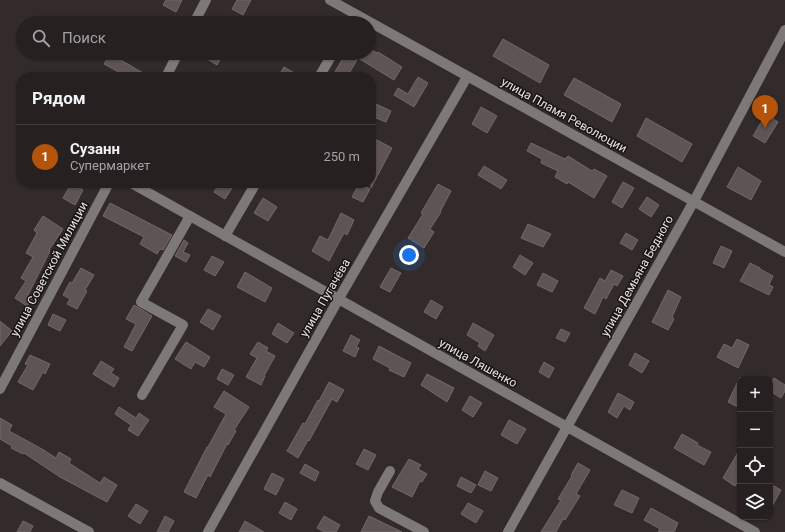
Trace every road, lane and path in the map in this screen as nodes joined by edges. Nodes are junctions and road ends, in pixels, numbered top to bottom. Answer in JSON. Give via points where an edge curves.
{"nodes":[{"id":1,"x":206,"y":0,"type":"edge"},
{"id":2,"x":330,"y":0,"type":"edge"},
{"id":3,"x":198,"y":16,"type":"edge"},
{"id":4,"x":350,"y":16,"type":"edge"},
{"id":5,"x":376,"y":30,"type":"edge"},
{"id":6,"x":785,"y":30,"type":"edge"},
{"id":7,"x":174,"y":60,"type":"edge"},
{"id":8,"x":329,"y":60,"type":"edge"},
{"id":9,"x":168,"y":72,"type":"edge"},
{"id":10,"x":322,"y":72,"type":"edge"},
{"id":11,"x":467,"y":77,"type":"junction"},
{"id":12,"x":106,"y":188,"type":"edge"},
{"id":13,"x":140,"y":188,"type":"edge"},
{"id":14,"x":253,"y":188,"type":"edge"},
{"id":15,"x":694,"y":201,"type":"junction"},
{"id":16,"x":190,"y":216,"type":"junction"},
{"id":17,"x":225,"y":236,"type":"junction"},
{"id":18,"x":785,"y":252,"type":"edge"},
{"id":19,"x":338,"y":300,"type":"junction"},
{"id":20,"x":0,"y":389,"type":"edge"},
{"id":21,"x":142,"y":395,"type":"dead end"},
{"id":22,"x":567,"y":427,"type":"junction"},
{"id":23,"x":390,"y":471,"type":"dead end"},
{"id":24,"x":0,"y":482,"type":"edge"},
{"id":25,"x":89,"y":532,"type":"edge"},
{"id":26,"x":208,"y":532,"type":"edge"},
{"id":27,"x":424,"y":532,"type":"edge"},
{"id":28,"x":508,"y":532,"type":"edge"},
{"id":29,"x":755,"y":532,"type":"edge"}],
"edges":[{"from":1,"to":3,"type":"street"},
{"from":2,"to":4,"type":"street","name":"улица Пламя Революции"},
{"from":5,"to":11,"type":"street","name":"улица Пламя Революции"},
{"from":6,"to":15,"type":"street","name":"улица Демьяна Бедного"},
{"from":7,"to":9,"type":"street"},
{"from":8,"to":10,"type":"street"},
{"from":11,"to":15,"type":"street","name":"улица Пламя Революции"},
{"from":11,"to":19,"type":"street","name":"улица Пугачёва"},
{"from":12,"to":20,"type":"street","name":"улица Советской Милиции"},
{"from":13,"to":16,"type":"street","name":"улица Ляшенко"},
{"from":14,"to":17,"type":"street"},
{"from":15,"to":18,"type":"street","name":"улица Пламя Революции"},
{"from":15,"to":22,"type":"street","name":"улица Демьяна Бедного"},
{"from":16,"to":17,"type":"street","name":"улица Ляшенко"},
{"from":16,"to":21,"type":"street","via":[[141,302],[183,325]]},
{"from":17,"to":19,"type":"street","name":"улица Ляшенко"},
{"from":19,"to":22,"type":"street","name":"улица Ляшенко"},
{"from":19,"to":26,"type":"street","name":"улица Пугачёва"},
{"from":22,"to":28,"type":"street","name":"улица Демьяна Бедного"},
{"from":22,"to":29,"type":"street","name":"улица Ляшенко"},
{"from":23,"to":27,"type":"street","via":[[375,501],[379,508]]},
{"from":24,"to":25,"type":"street"}]}
